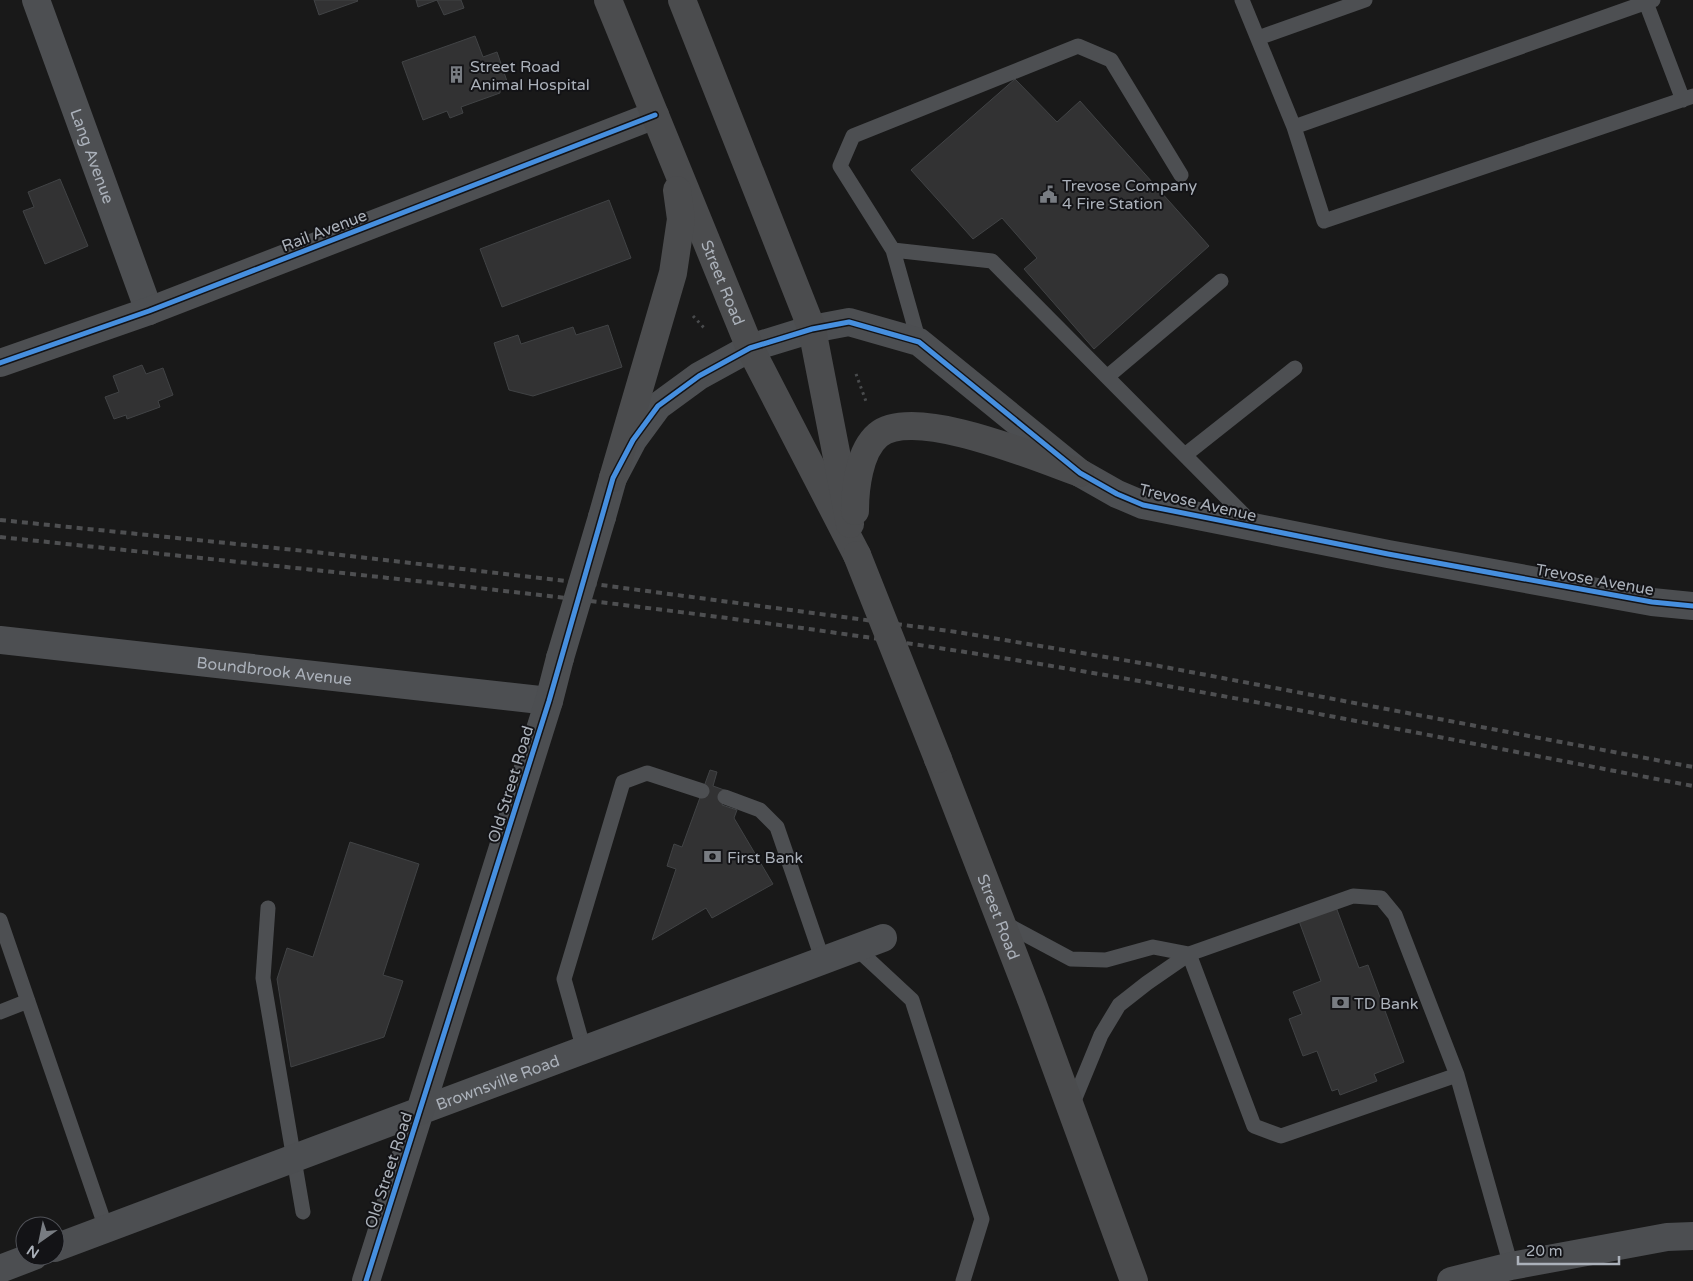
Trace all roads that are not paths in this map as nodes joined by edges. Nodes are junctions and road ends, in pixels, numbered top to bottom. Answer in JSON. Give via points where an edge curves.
{"nodes":[{"id":1,"x":36,"y":0,"type":"edge"},
{"id":2,"x":608,"y":0,"type":"edge"},
{"id":3,"x":682,"y":0,"type":"edge"},
{"id":4,"x":1242,"y":0,"type":"edge"},
{"id":5,"x":1365,"y":0,"type":"edge"},
{"id":6,"x":1648,"y":1,"type":"edge"},
{"id":7,"x":1258,"y":38,"type":"junction"},
{"id":8,"x":1688,"y":98,"type":"edge"},
{"id":9,"x":656,"y":114,"type":"junction"},
{"id":10,"x":1294,"y":127,"type":"junction"},
{"id":11,"x":672,"y":157,"type":"junction"},
{"id":12,"x":1181,"y":176,"type":"dead end"},
{"id":13,"x":893,"y":250,"type":"junction"},
{"id":14,"x":1221,"y":281,"type":"dead end"},
{"id":15,"x":149,"y":312,"type":"junction"},
{"id":16,"x":812,"y":329,"type":"junction"},
{"id":17,"x":919,"y":342,"type":"junction"},
{"id":18,"x":750,"y":348,"type":"junction"},
{"id":19,"x":0,"y":363,"type":"edge"},
{"id":20,"x":1295,"y":368,"type":"dead end"},
{"id":21,"x":1107,"y":377,"type":"junction"},
{"id":22,"x":1185,"y":455,"type":"junction"},
{"id":23,"x":1080,"y":473,"type":"junction"},
{"id":24,"x":613,"y":478,"type":"junction"},
{"id":25,"x":1257,"y":528,"type":"junction"},
{"id":26,"x":857,"y":555,"type":"junction"},
{"id":27,"x":1693,"y":606,"type":"edge"},
{"id":28,"x":0,"y":640,"type":"edge"},
{"id":29,"x":549,"y":701,"type":"junction"},
{"id":30,"x":702,"y":791,"type":"dead end"},
{"id":31,"x":725,"y":797,"type":"dead end"},
{"id":32,"x":268,"y":908,"type":"dead end"},
{"id":33,"x":0,"y":920,"type":"edge"},
{"id":34,"x":1001,"y":922,"type":"junction"},
{"id":35,"x":883,"y":938,"type":"dead end"},
{"id":36,"x":856,"y":948,"type":"junction"},
{"id":37,"x":1189,"y":954,"type":"junction"},
{"id":38,"x":823,"y":960,"type":"junction"},
{"id":39,"x":28,"y":1001,"type":"junction"},
{"id":40,"x":0,"y":1012,"type":"edge"},
{"id":41,"x":584,"y":1050,"type":"junction"},
{"id":42,"x":1456,"y":1076,"type":"junction"},
{"id":43,"x":1071,"y":1108,"type":"junction"},
{"id":44,"x":420,"y":1111,"type":"junction"},
{"id":45,"x":294,"y":1158,"type":"junction"},
{"id":46,"x":303,"y":1212,"type":"dead end"},
{"id":47,"x":106,"y":1228,"type":"junction"},
{"id":48,"x":1693,"y":1236,"type":"edge"},
{"id":49,"x":65,"y":1244,"type":"edge"},
{"id":50,"x":15,"y":1263,"type":"edge"},
{"id":51,"x":1511,"y":1266,"type":"junction"},
{"id":52,"x":0,"y":1269,"type":"edge"},
{"id":53,"x":366,"y":1281,"type":"edge"},
{"id":54,"x":964,"y":1281,"type":"edge"},
{"id":55,"x":1134,"y":1281,"type":"edge"},
{"id":56,"x":1450,"y":1281,"type":"edge"}],
"edges":[{"from":1,"to":15,"type":"street","name":"Lang Avenue"},
{"from":2,"to":9,"type":"main road","name":"Street Road"},
{"from":3,"to":16,"type":"main road","name":"Street Road"},
{"from":4,"to":7,"type":"lane"},
{"from":5,"to":7,"type":"lane"},
{"from":6,"to":8,"type":"lane"},
{"from":6,"to":10,"type":"lane"},
{"from":7,"to":10,"type":"lane"},
{"from":8,"to":10,"type":"lane","via":[[1324,221]]},
{"from":9,"to":11,"type":"main road","name":"Street Road"},
{"from":9,"to":15,"type":"street","name":"Rail Avenue"},
{"from":11,"to":18,"type":"main road","name":"Street Road"},
{"from":11,"to":24,"type":"main road","via":[[681,218],[673,273]]},
{"from":12,"to":13,"type":"lane","via":[[1111,60],[1078,46],[852,136],[840,166]]},
{"from":13,"to":17,"type":"lane"},
{"from":13,"to":21,"type":"lane","via":[[992,261]]},
{"from":14,"to":21,"type":"lane"},
{"from":15,"to":19,"type":"street","name":"Rail Avenue"},
{"from":16,"to":17,"type":"street","name":"Trevose Avenue","via":[[849,322]]},
{"from":16,"to":18,"type":"street","name":"Trevose Avenue"},
{"from":16,"to":26,"type":"main road","name":"Street Road"},
{"from":17,"to":23,"type":"street","name":"Trevose Avenue"},
{"from":18,"to":24,"type":"street","name":"Old Street Road","via":[[699,376],[658,406],[633,440]]},
{"from":18,"to":26,"type":"main road","name":"Street Road"},
{"from":20,"to":22,"type":"lane"},
{"from":21,"to":22,"type":"lane"},
{"from":22,"to":25,"type":"lane"},
{"from":23,"to":25,"type":"street","name":"Trevose Avenue","via":[[1143,505]]},
{"from":23,"to":26,"type":"main road","via":[[950,430],[902,425],[890,429],[872,442],[859,476],[855,500]]},
{"from":24,"to":29,"type":"street","name":"Old Street Road","bridge":true},
{"from":25,"to":27,"type":"street","name":"Trevose Avenue","via":[[1632,599]]},
{"from":26,"to":34,"type":"main road","name":"Street Road","bridge":true},
{"from":28,"to":29,"type":"street","name":"Boundbrook Avenue"},
{"from":29,"to":44,"type":"street","name":"Old Street Road"},
{"from":30,"to":41,"type":"lane","via":[[647,773],[623,782],[564,979]]},
{"from":31,"to":38,"type":"lane","via":[[760,810],[777,827]]},
{"from":32,"to":45,"type":"lane","via":[[263,978]]},
{"from":33,"to":39,"type":"lane"},
{"from":34,"to":37,"type":"lane","via":[[1072,959],[1106,960],[1152,947]]},
{"from":34,"to":43,"type":"main road","name":"Street Road"},
{"from":35,"to":36,"type":"street","name":"Brownsville Road"},
{"from":36,"to":38,"type":"street","name":"Brownsville Road"},
{"from":36,"to":54,"type":"lane","via":[[912,1000],[982,1219]]},
{"from":37,"to":42,"type":"lane","via":[[1353,896],[1381,898],[1395,914]]},
{"from":37,"to":42,"type":"lane","via":[[1254,1126],[1281,1136]]},
{"from":37,"to":43,"type":"lane","via":[[1119,1005],[1101,1035]]},
{"from":38,"to":41,"type":"street","name":"Brownsville Road"},
{"from":39,"to":40,"type":"lane"},
{"from":39,"to":47,"type":"lane"},
{"from":41,"to":44,"type":"street","name":"Brownsville Road"},
{"from":42,"to":51,"type":"lane"},
{"from":43,"to":55,"type":"main road","name":"Street Road"},
{"from":44,"to":45,"type":"street","name":"Brownsville Road"},
{"from":44,"to":53,"type":"street","name":"Old Street Road"},
{"from":45,"to":46,"type":"lane"},
{"from":45,"to":47,"type":"street","name":"Brownsville Road"},
{"from":47,"to":49,"type":"street","name":"Brownsville Road"},
{"from":48,"to":51,"type":"street","via":[[1667,1237]]},
{"from":50,"to":52,"type":"street"},
{"from":51,"to":56,"type":"street"}]}
